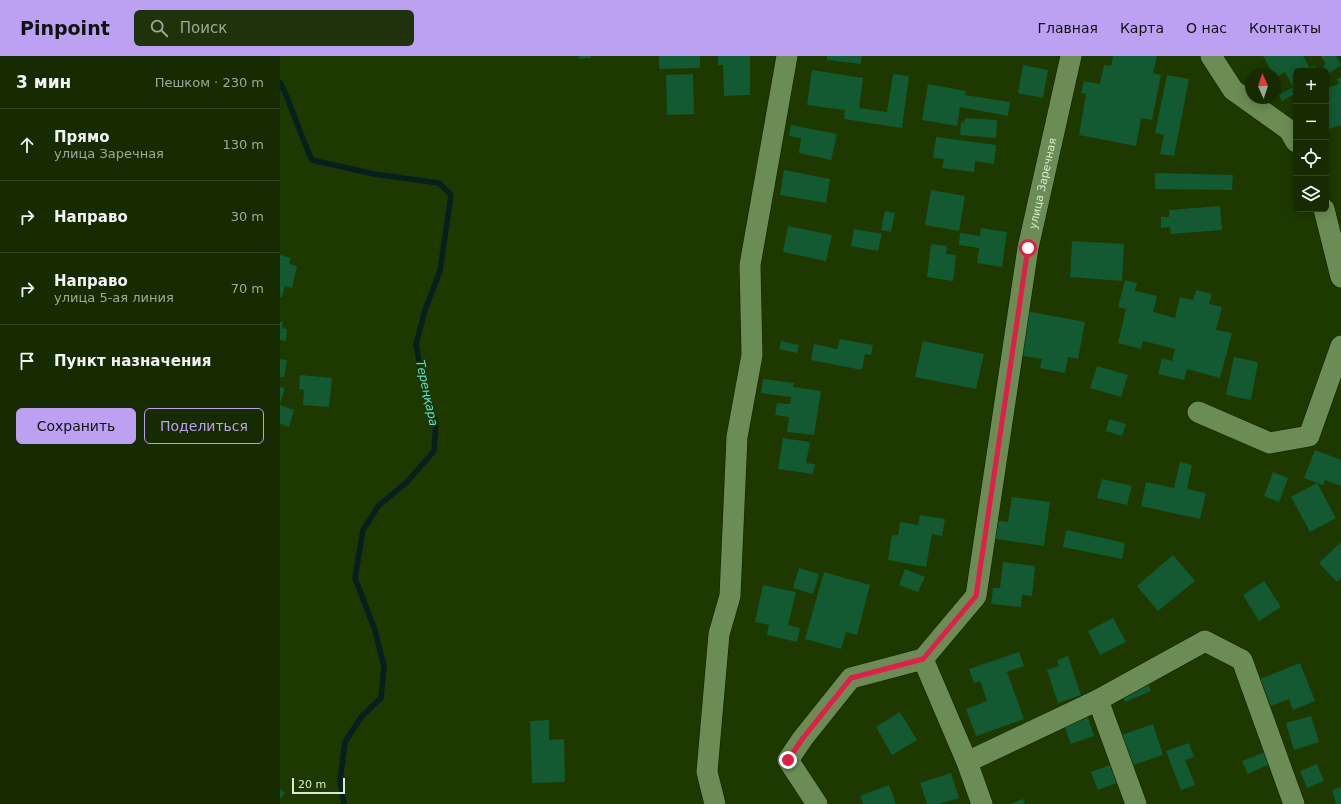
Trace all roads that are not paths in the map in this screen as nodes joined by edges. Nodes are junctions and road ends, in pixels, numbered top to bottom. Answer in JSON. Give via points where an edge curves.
{"nodes":[{"id":1,"x":787,"y":56,"type":"edge"},
{"id":2,"x":1071,"y":56,"type":"edge"},
{"id":3,"x":1211,"y":56,"type":"edge"},
{"id":4,"x":1295,"y":140,"type":"edge"},
{"id":5,"x":1325,"y":212,"type":"edge"},
{"id":6,"x":1341,"y":277,"type":"edge"},
{"id":7,"x":1341,"y":346,"type":"edge"},
{"id":8,"x":1198,"y":412,"type":"dead end"},
{"id":9,"x":923,"y":659,"type":"junction"},
{"id":10,"x":1098,"y":700,"type":"junction"},
{"id":11,"x":967,"y":762,"type":"junction"},
{"id":12,"x":715,"y":804,"type":"edge"},
{"id":13,"x":817,"y":804,"type":"edge"},
{"id":14,"x":982,"y":804,"type":"edge"},
{"id":15,"x":1136,"y":804,"type":"edge"},
{"id":16,"x":1294,"y":804,"type":"edge"}],
"edges":[{"from":1,"to":12,"type":"street","via":[[750,265],[752,355],[737,437],[730,596],[719,634],[707,772]]},
{"from":2,"to":9,"type":"street","name":"улица Заречная","via":[[1028,248],[976,596]]},
{"from":3,"to":4,"type":"street","via":[[1233,90],[1289,130]]},
{"from":5,"to":6,"type":"street"},
{"from":7,"to":8,"type":"street","via":[[1309,436],[1270,443]]},
{"from":9,"to":11,"type":"street"},
{"from":9,"to":13,"type":"street","via":[[851,678],[803,738],[788,760]]},
{"from":10,"to":11,"type":"street"},
{"from":10,"to":15,"type":"street"},
{"from":10,"to":16,"type":"street","via":[[1205,641],[1242,660]]},
{"from":11,"to":14,"type":"street"}]}
